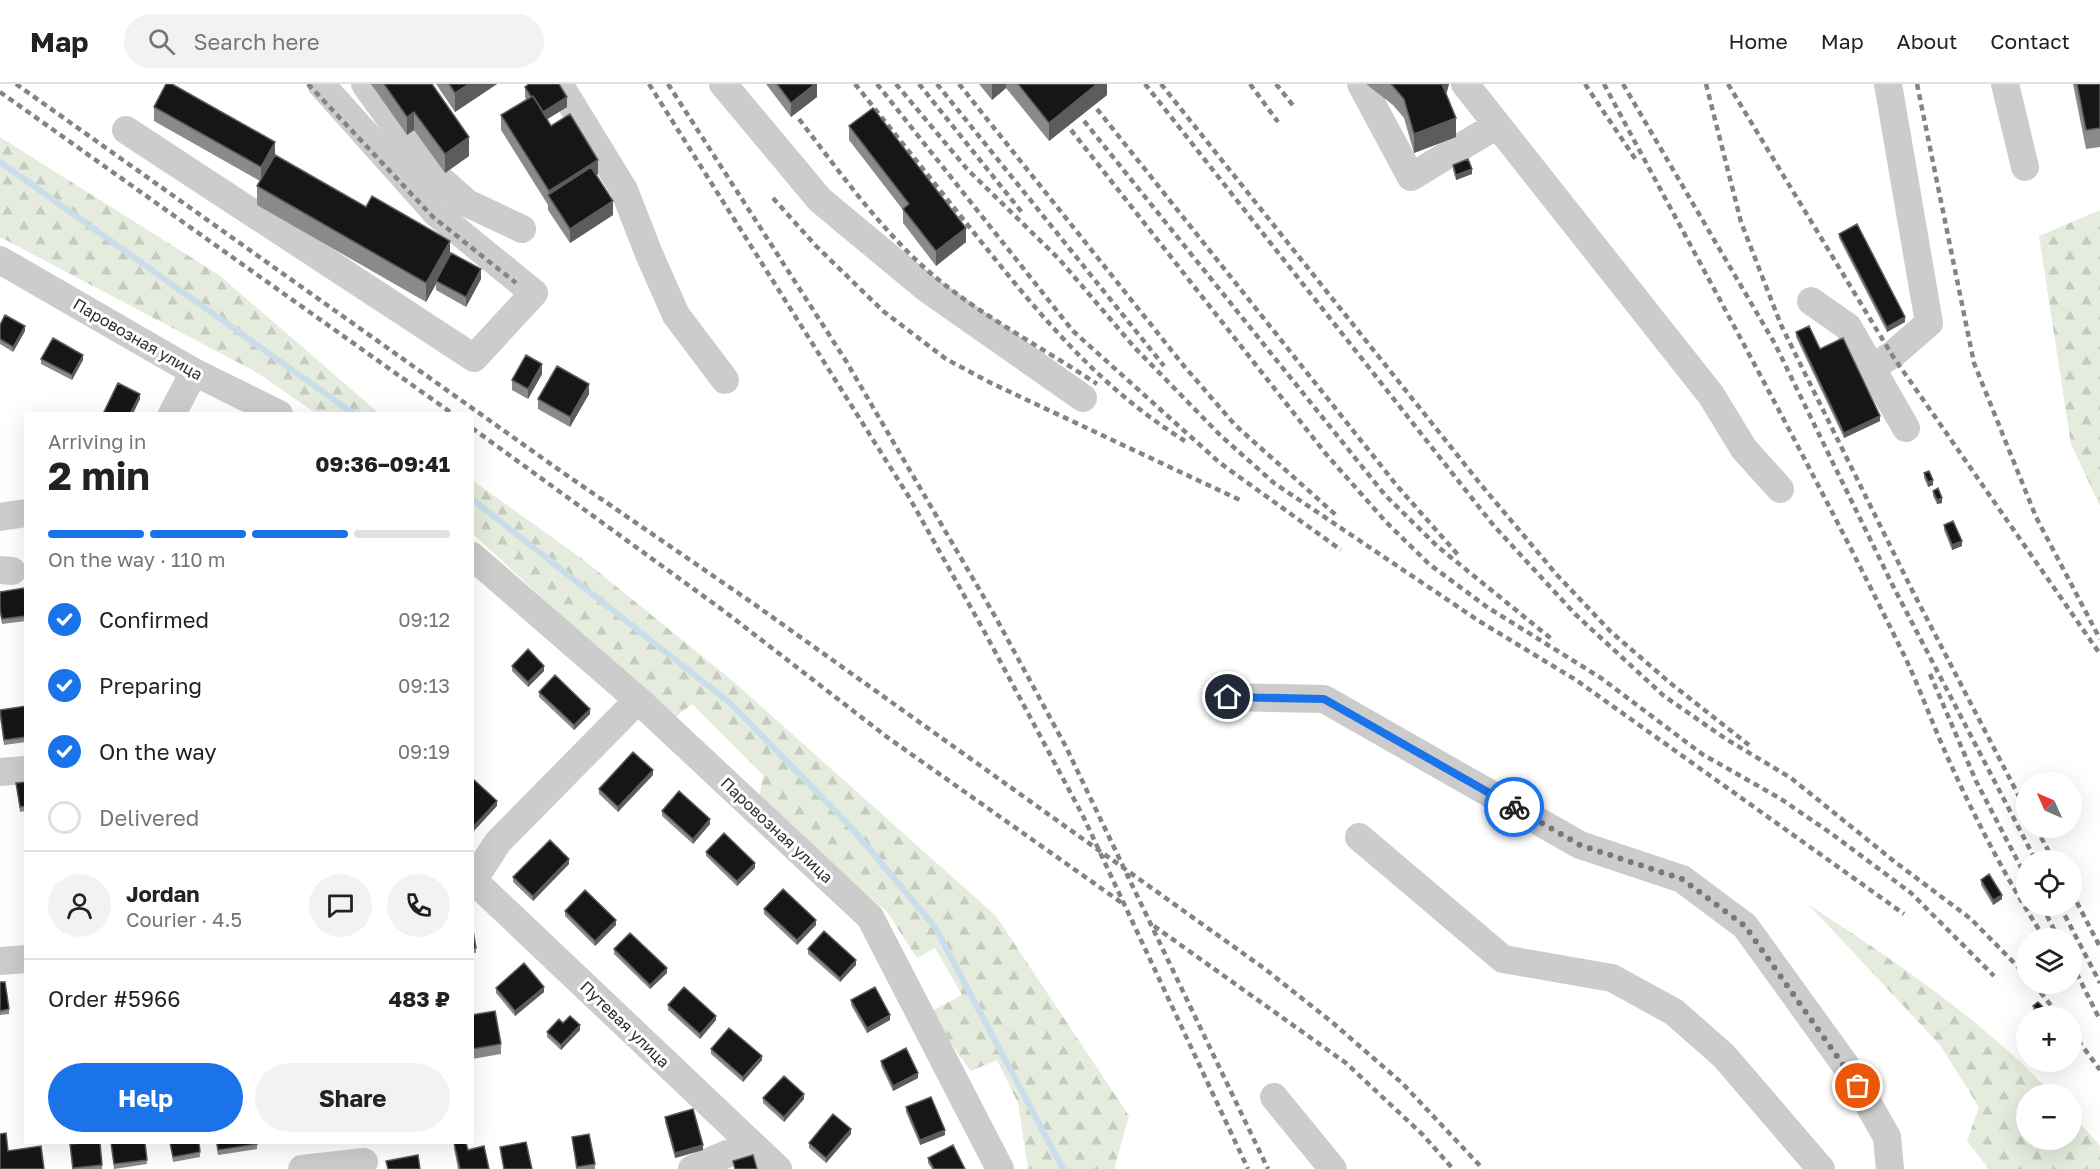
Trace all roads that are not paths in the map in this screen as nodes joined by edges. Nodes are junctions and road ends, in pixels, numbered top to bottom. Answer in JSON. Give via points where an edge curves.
{"nodes":[{"id":1,"x":321,"y":84,"type":"edge"},
{"id":2,"x":365,"y":84,"type":"edge"},
{"id":3,"x":559,"y":84,"type":"edge"},
{"id":4,"x":723,"y":84,"type":"edge"},
{"id":5,"x":1361,"y":84,"type":"edge"},
{"id":6,"x":1465,"y":84,"type":"edge"},
{"id":7,"x":1888,"y":84,"type":"edge"},
{"id":8,"x":2005,"y":84,"type":"edge"},
{"id":9,"x":1497,"y":125,"type":"junction"},
{"id":10,"x":126,"y":129,"type":"dead end"},
{"id":11,"x":2025,"y":167,"type":"dead end"},
{"id":12,"x":522,"y":229,"type":"dead end"},
{"id":13,"x":0,"y":260,"type":"edge"},
{"id":14,"x":1811,"y":301,"type":"dead end"},
{"id":15,"x":1870,"y":368,"type":"junction"},
{"id":16,"x":194,"y":372,"type":"junction"},
{"id":17,"x":725,"y":380,"type":"dead end"},
{"id":18,"x":1083,"y":398,"type":"dead end"},
{"id":19,"x":173,"y":412,"type":"edge"},
{"id":20,"x":275,"y":412,"type":"edge"},
{"id":21,"x":1906,"y":428,"type":"dead end"},
{"id":22,"x":1780,"y":489,"type":"dead end"},
{"id":23,"x":24,"y":513,"type":"edge"},
{"id":24,"x":0,"y":517,"type":"edge"},
{"id":25,"x":474,"y":558,"type":"edge"},
{"id":26,"x":1228,"y":697,"type":"dead end"},
{"id":27,"x":638,"y":700,"type":"junction"},
{"id":28,"x":24,"y":770,"type":"edge"},
{"id":29,"x":0,"y":772,"type":"edge"},
{"id":30,"x":1359,"y":837,"type":"dead end"},
{"id":31,"x":474,"y":878,"type":"edge"},
{"id":32,"x":474,"y":881,"type":"edge"},
{"id":33,"x":24,"y":959,"type":"edge"},
{"id":34,"x":0,"y":961,"type":"edge"},
{"id":35,"x":1274,"y":1097,"type":"dead end"},
{"id":36,"x":750,"y":1144,"type":"junction"},
{"id":37,"x":363,"y":1158,"type":"edge"},
{"id":38,"x":302,"y":1169,"type":"edge"},
{"id":39,"x":692,"y":1169,"type":"edge"},
{"id":40,"x":778,"y":1169,"type":"edge"},
{"id":41,"x":1000,"y":1169,"type":"edge"},
{"id":42,"x":1333,"y":1169,"type":"edge"},
{"id":43,"x":1821,"y":1169,"type":"edge"},
{"id":44,"x":1890,"y":1169,"type":"edge"}],
"edges":[{"from":1,"to":10,"type":"street","via":[[436,214],[534,292],[474,358]]},
{"from":2,"to":12,"type":"street","via":[[421,162],[467,203]]},
{"from":3,"to":17,"type":"street","via":[[624,190],[676,315]]},
{"from":4,"to":18,"type":"street","via":[[820,200],[926,288]]},
{"from":5,"to":9,"type":"street","via":[[1411,177]]},
{"from":6,"to":9,"type":"street"},
{"from":7,"to":15,"type":"street","via":[[1929,323],[1892,355]]},
{"from":8,"to":11,"type":"street"},
{"from":9,"to":22,"type":"street","via":[[1711,395],[1744,449]]},
{"from":13,"to":16,"type":"street","name":"Паровозная улица"},
{"from":14,"to":15,"type":"street","via":[[1848,327]]},
{"from":15,"to":21,"type":"street"},
{"from":16,"to":19,"type":"street"},
{"from":16,"to":20,"type":"street","name":"Паровозная улица"},
{"from":23,"to":24,"type":"street"},
{"from":25,"to":27,"type":"street","name":"Паровозная улица"},
{"from":26,"to":44,"type":"street","via":[[1324,699],[1580,845],[1682,879],[1745,926],[1849,1070],[1887,1137]]},
{"from":27,"to":31,"type":"street","via":[[498,842]]},
{"from":27,"to":41,"type":"street","name":"Паровозная улица","via":[[870,917]]},
{"from":28,"to":29,"type":"street"},
{"from":30,"to":43,"type":"street","via":[[1503,959],[1612,978],[1674,1012],[1724,1056]]},
{"from":32,"to":36,"type":"street","name":"Путевая улица"},
{"from":33,"to":34,"type":"street"},
{"from":35,"to":42,"type":"street"},
{"from":36,"to":39,"type":"street"},
{"from":36,"to":40,"type":"street","name":"Путевая улица"},
{"from":37,"to":38,"type":"street"}]}
